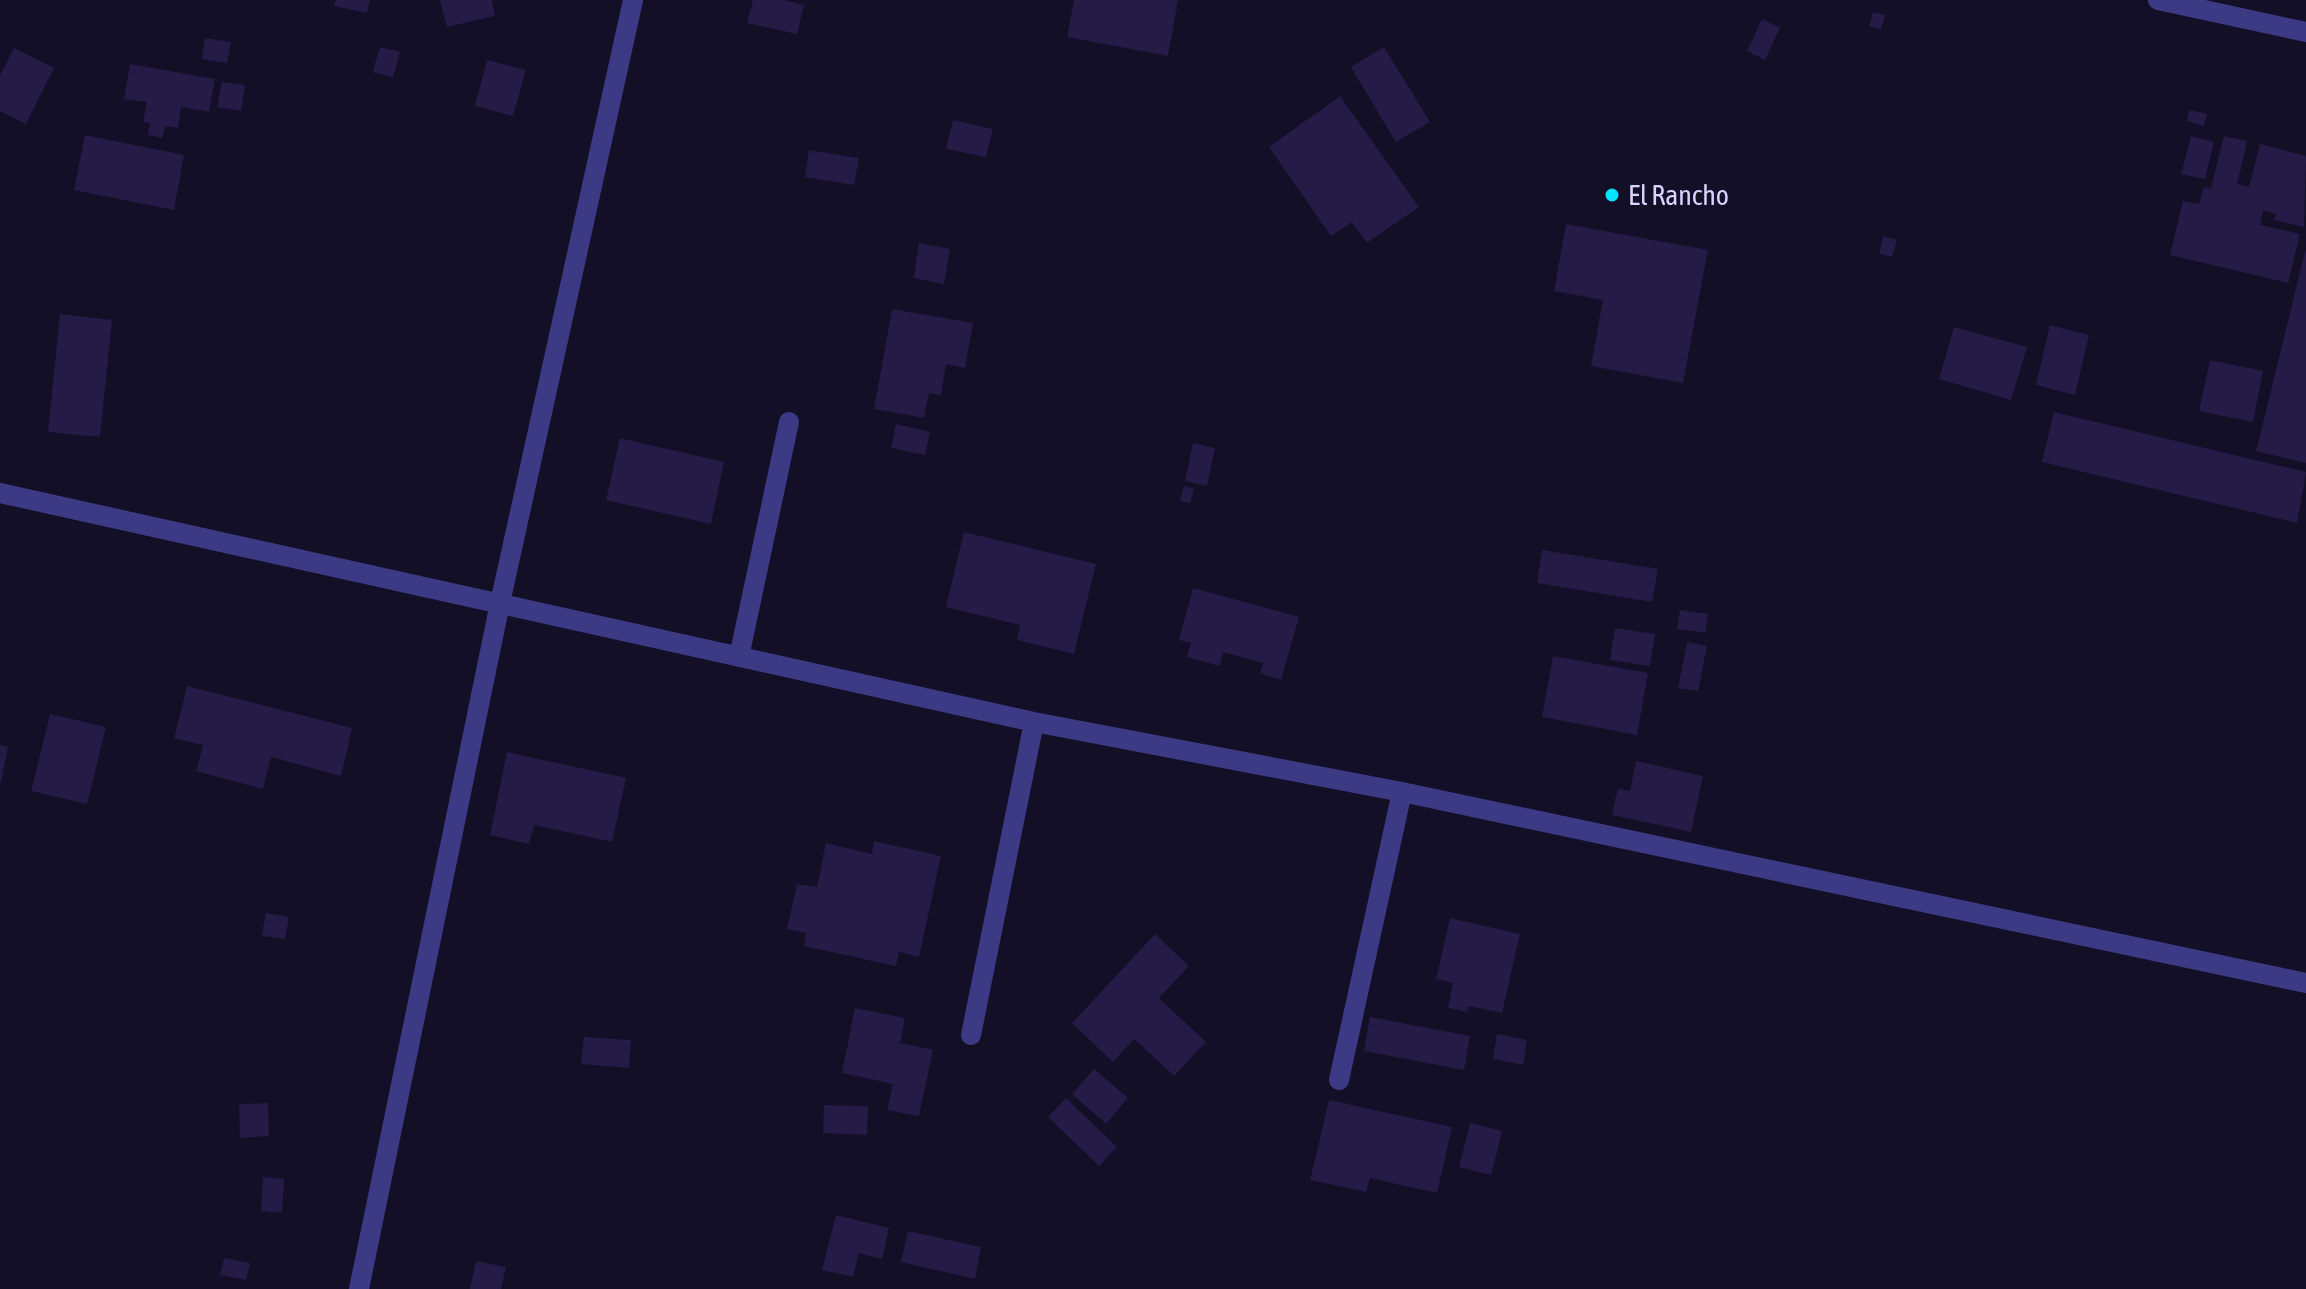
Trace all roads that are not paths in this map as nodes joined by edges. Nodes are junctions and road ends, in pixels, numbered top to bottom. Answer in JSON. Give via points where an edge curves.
{"nodes":[{"id":1,"x":633,"y":0,"type":"edge"},
{"id":2,"x":2158,"y":0,"type":"edge"},
{"id":3,"x":2306,"y":32,"type":"edge"},
{"id":4,"x":789,"y":422,"type":"dead end"},
{"id":5,"x":0,"y":493,"type":"edge"},
{"id":6,"x":500,"y":603,"type":"junction"},
{"id":7,"x":739,"y":657,"type":"junction"},
{"id":8,"x":1034,"y":722,"type":"junction"},
{"id":9,"x":1402,"y":792,"type":"junction"},
{"id":10,"x":2306,"y":983,"type":"edge"},
{"id":11,"x":971,"y":1035,"type":"dead end"},
{"id":12,"x":1339,"y":1080,"type":"dead end"},
{"id":13,"x":359,"y":1289,"type":"edge"}],
"edges":[{"from":1,"to":6,"type":"street"},
{"from":2,"to":3,"type":"street"},
{"from":4,"to":7,"type":"street"},
{"from":5,"to":6,"type":"street"},
{"from":6,"to":7,"type":"street"},
{"from":6,"to":13,"type":"street"},
{"from":7,"to":8,"type":"street"},
{"from":8,"to":9,"type":"street"},
{"from":8,"to":11,"type":"street"},
{"from":9,"to":10,"type":"street"},
{"from":9,"to":12,"type":"street"}]}
